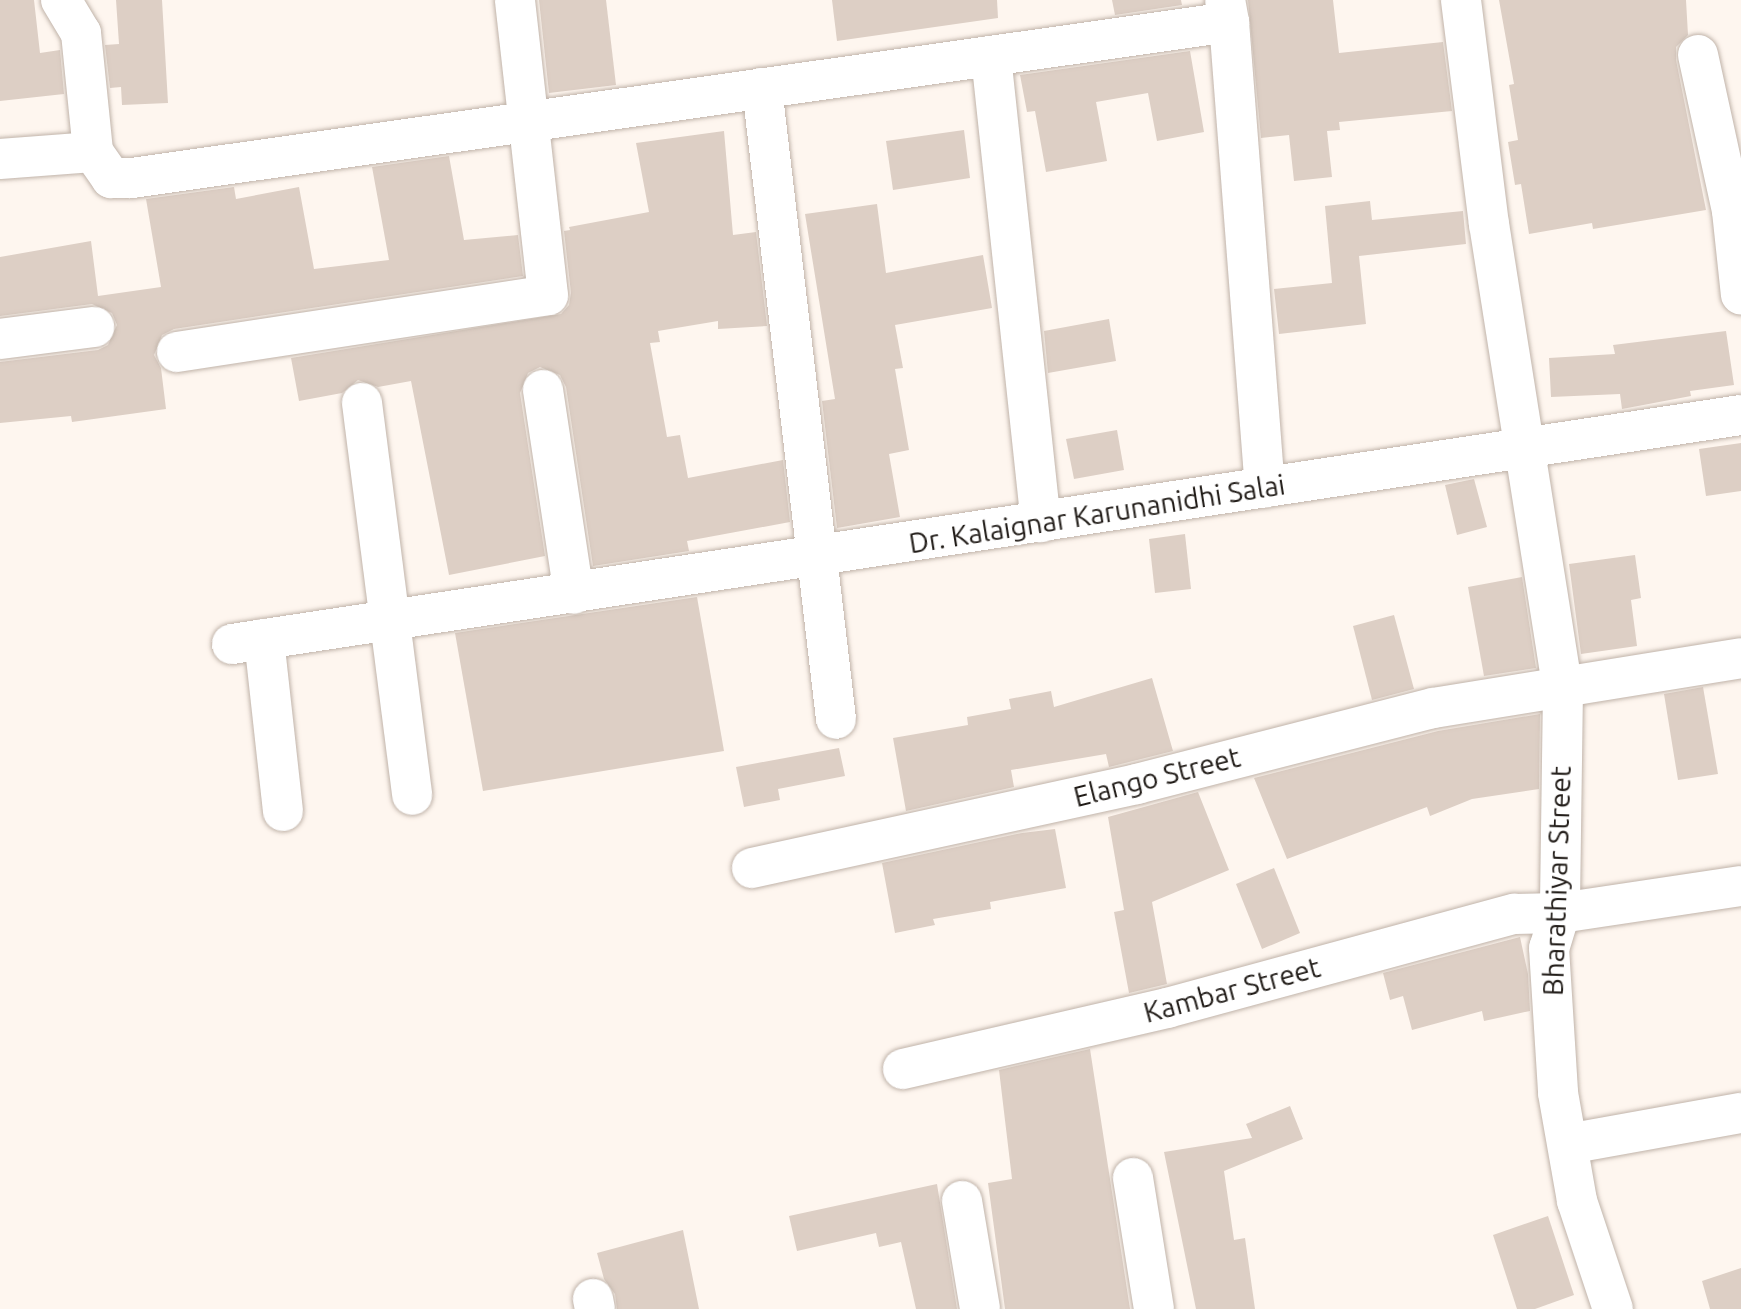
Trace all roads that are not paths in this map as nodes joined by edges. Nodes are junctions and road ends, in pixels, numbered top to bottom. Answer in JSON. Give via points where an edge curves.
{"nodes":[{"id":1,"x":61,"y":0,"type":"edge"},
{"id":2,"x":515,"y":0,"type":"edge"},
{"id":3,"x":1461,"y":0,"type":"edge"},
{"id":4,"x":1227,"y":11,"type":"edge"},
{"id":5,"x":1698,"y":55,"type":"dead end"},
{"id":6,"x":991,"y":56,"type":"junction"},
{"id":7,"x":762,"y":88,"type":"junction"},
{"id":8,"x":531,"y":119,"type":"junction"},
{"id":9,"x":93,"y":152,"type":"junction"},
{"id":10,"x":0,"y":159,"type":"edge"},
{"id":11,"x":1741,"y":295,"type":"edge"},
{"id":12,"x":94,"y":327,"type":"dead end"},
{"id":13,"x":0,"y":339,"type":"edge"},
{"id":14,"x":177,"y":352,"type":"dead end"},
{"id":15,"x":543,"y":390,"type":"dead end"},
{"id":16,"x":362,"y":403,"type":"dead end"},
{"id":17,"x":1741,"y":415,"type":"edge"},
{"id":18,"x":1527,"y":448,"type":"junction"},
{"id":19,"x":1265,"y":488,"type":"junction"},
{"id":20,"x":1041,"y":522,"type":"junction"},
{"id":21,"x":815,"y":557,"type":"junction"},
{"id":22,"x":574,"y":594,"type":"junction"},
{"id":23,"x":390,"y":622,"type":"junction"},
{"id":24,"x":1741,"y":658,"type":"edge"},
{"id":25,"x":1563,"y":689,"type":"junction"},
{"id":26,"x":836,"y":719,"type":"dead end"},
{"id":27,"x":412,"y":795,"type":"dead end"},
{"id":28,"x":283,"y":811,"type":"dead end"},
{"id":29,"x":752,"y":868,"type":"dead end"},
{"id":30,"x":1741,"y":886,"type":"edge"},
{"id":31,"x":1560,"y":913,"type":"junction"},
{"id":32,"x":903,"y":1069,"type":"dead end"},
{"id":33,"x":1741,"y":1113,"type":"edge"},
{"id":34,"x":1568,"y":1144,"type":"junction"},
{"id":35,"x":1133,"y":1178,"type":"dead end"},
{"id":36,"x":962,"y":1201,"type":"dead end"},
{"id":37,"x":980,"y":1309,"type":"edge"},
{"id":38,"x":1154,"y":1309,"type":"edge"},
{"id":39,"x":1613,"y":1309,"type":"edge"}],
"edges":[{"from":1,"to":9,"type":"street","via":[[81,33]]},
{"from":2,"to":8,"type":"street"},
{"from":3,"to":18,"type":"street","name":"Bharathiyar Street","via":[[1489,224]]},
{"from":4,"to":6,"type":"street"},
{"from":4,"to":19,"type":"street"},
{"from":5,"to":11,"type":"street","via":[[1732,211]]},
{"from":6,"to":7,"type":"street"},
{"from":6,"to":20,"type":"street"},
{"from":7,"to":8,"type":"street"},
{"from":7,"to":21,"type":"street"},
{"from":8,"to":9,"type":"street","via":[[119,179],[105,172]]},
{"from":8,"to":14,"type":"street","via":[[550,292],[545,298]]},
{"from":9,"to":10,"type":"street"},
{"from":12,"to":13,"type":"street"},
{"from":15,"to":22,"type":"street"},
{"from":16,"to":23,"type":"street"},
{"from":17,"to":18,"type":"street","name":"Dr. Kalaignar Karunanidhi Salai"},
{"from":18,"to":19,"type":"street","name":"Dr. Kalaignar Karunanidhi Salai"},
{"from":18,"to":25,"type":"street","name":"Bharathiyar Street"},
{"from":19,"to":20,"type":"street","name":"Dr. Kalaignar Karunanidhi Salai"},
{"from":20,"to":21,"type":"street","name":"Dr. Kalaignar Karunanidhi Salai"},
{"from":21,"to":22,"type":"street","name":"Dr. Kalaignar Karunanidhi Salai"},
{"from":21,"to":26,"type":"street"},
{"from":22,"to":23,"type":"street","name":"Dr. Kalaignar Karunanidhi Salai"},
{"from":23,"to":27,"type":"street"},
{"from":23,"to":28,"type":"street","name":"Dr. Kalaignar Karunanidhi Salai","via":[[248,642]]},
{"from":24,"to":25,"type":"street","name":"Elango Street"},
{"from":25,"to":29,"type":"street","name":"Elango Street","via":[[1433,708],[1137,784]]},
{"from":25,"to":31,"type":"street","name":"Bharathiyar Street"},
{"from":30,"to":31,"type":"street","name":"Kambar Street"},
{"from":31,"to":32,"type":"street","name":"Kambar Street","via":[[1514,914],[1167,1008]]},
{"from":31,"to":34,"type":"street","name":"Bharathiyar Street","via":[[1549,948],[1558,1093]]},
{"from":33,"to":34,"type":"street"},
{"from":34,"to":39,"type":"street","name":"Bharathiyar Street","via":[[1577,1201]]},
{"from":35,"to":38,"type":"street"},
{"from":36,"to":37,"type":"street"}]}
